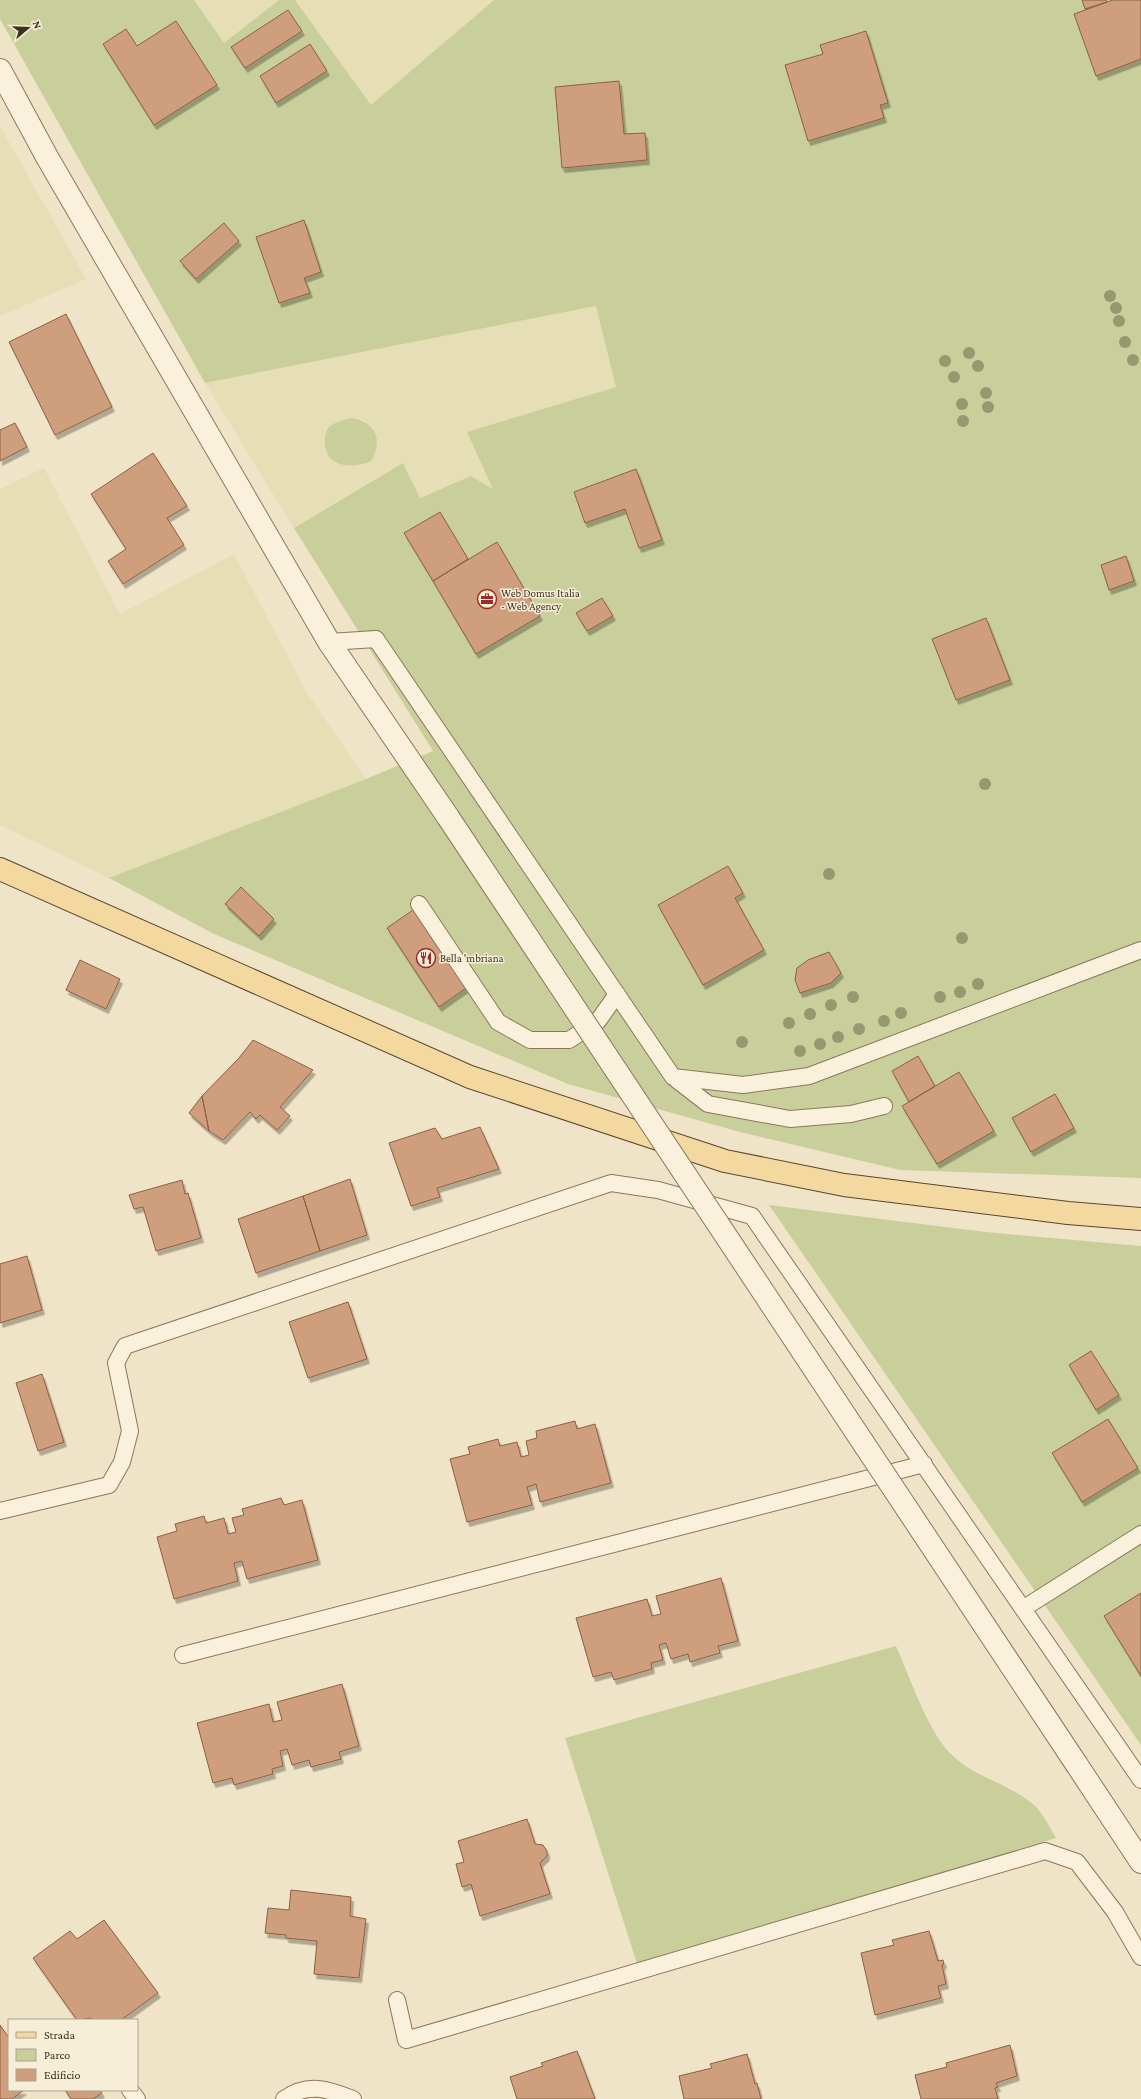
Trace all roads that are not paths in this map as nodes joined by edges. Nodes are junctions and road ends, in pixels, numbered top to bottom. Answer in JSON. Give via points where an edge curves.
{"nodes":[{"id":1,"x":0,"y":70,"type":"edge"},
{"id":2,"x":329,"y":642,"type":"junction"},
{"id":3,"x":0,"y":870,"type":"edge"},
{"id":4,"x":419,"y":904,"type":"dead end"},
{"id":5,"x":1141,"y":950,"type":"edge"},
{"id":6,"x":617,"y":994,"type":"junction"},
{"id":7,"x":673,"y":1077,"type":"junction"},
{"id":8,"x":884,"y":1106,"type":"dead end"},
{"id":9,"x":1141,"y":1219,"type":"edge"},
{"id":10,"x":924,"y":1464,"type":"junction"},
{"id":11,"x":0,"y":1510,"type":"edge"},
{"id":12,"x":1141,"y":1534,"type":"edge"},
{"id":13,"x":1024,"y":1608,"type":"junction"},
{"id":14,"x":183,"y":1655,"type":"dead end"},
{"id":15,"x":1141,"y":1780,"type":"edge"},
{"id":16,"x":1141,"y":1862,"type":"edge"},
{"id":17,"x":1141,"y":1957,"type":"edge"},
{"id":18,"x":397,"y":2000,"type":"dead end"},
{"id":19,"x":131,"y":2091,"type":"edge"},
{"id":20,"x":137,"y":2099,"type":"edge"},
{"id":21,"x":284,"y":2099,"type":"edge"},
{"id":22,"x":353,"y":2099,"type":"edge"}],
"edges":[{"from":1,"to":2,"type":"street","via":[[59,178]]},
{"from":2,"to":6,"type":"lane","via":[[376,639]]},
{"from":2,"to":16,"type":"street","bridge":true,"via":[[448,816]]},
{"from":3,"to":9,"type":"main road","via":[[470,1077],[725,1161],[844,1186],[1068,1213]]},
{"from":4,"to":6,"type":"lane","via":[[498,1022],[530,1040],[569,1040],[598,1021]]},
{"from":5,"to":7,"type":"lane","via":[[809,1076],[743,1085]]},
{"from":6,"to":7,"type":"lane"},
{"from":7,"to":8,"type":"lane","via":[[708,1104],[790,1119],[851,1114]]},
{"from":10,"to":11,"type":"lane","via":[[752,1216],[658,1190],[611,1183],[125,1346],[116,1362],[130,1431],[122,1462],[109,1485]]},
{"from":10,"to":13,"type":"lane"},
{"from":10,"to":14,"type":"lane"},
{"from":12,"to":13,"type":"lane"},
{"from":13,"to":15,"type":"lane"},
{"from":17,"to":18,"type":"lane","via":[[1115,1912],[1078,1862],[1045,1851],[406,2040]]},
{"from":19,"to":20,"type":"lane"},
{"from":21,"to":22,"type":"lane","via":[[294,2092],[325,2088]]}]}
